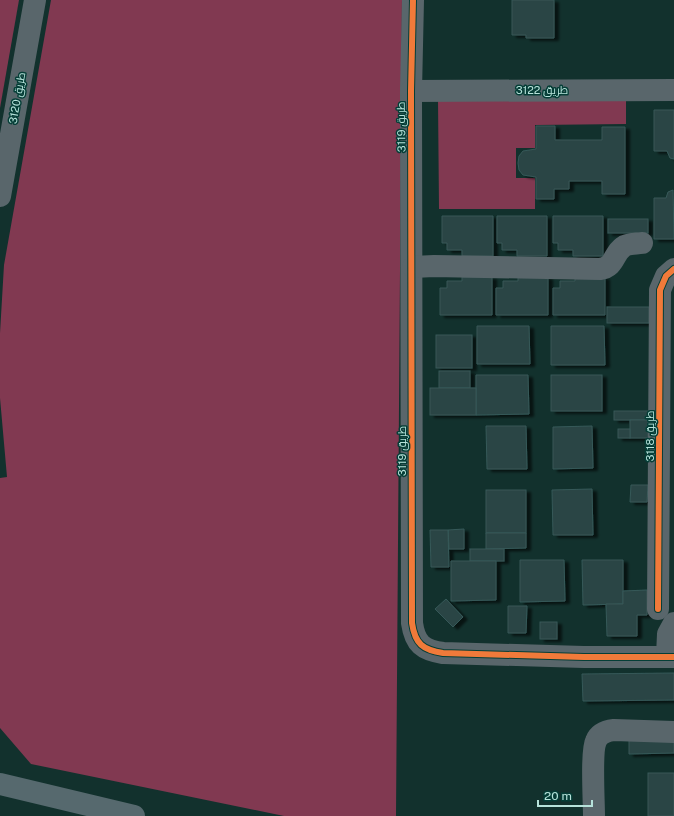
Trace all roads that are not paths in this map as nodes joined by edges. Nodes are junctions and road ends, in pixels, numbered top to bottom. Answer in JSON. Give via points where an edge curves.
{"nodes":[{"id":1,"x":35,"y":0,"type":"edge"},
{"id":2,"x":413,"y":0,"type":"edge"},
{"id":3,"x":674,"y":90,"type":"edge"},
{"id":4,"x":411,"y":91,"type":"junction"},
{"id":5,"x":0,"y":196,"type":"edge"},
{"id":6,"x":642,"y":244,"type":"dead end"},
{"id":7,"x":412,"y":267,"type":"junction"},
{"id":8,"x":674,"y":268,"type":"edge"},
{"id":9,"x":667,"y":361,"type":"edge"},
{"id":10,"x":658,"y":608,"type":"dead end"},
{"id":11,"x":674,"y":623,"type":"edge"},
{"id":12,"x":671,"y":657,"type":"edge"},
{"id":13,"x":674,"y":732,"type":"edge"},
{"id":14,"x":0,"y":784,"type":"edge"},
{"id":15,"x":0,"y":792,"type":"edge"},
{"id":16,"x":40,"y":795,"type":"junction"},
{"id":17,"x":134,"y":816,"type":"edge"},
{"id":18,"x":594,"y":816,"type":"edge"}],
"edges":[{"from":1,"to":5,"type":"street","name":"طريق 3120"},
{"from":2,"to":4,"type":"street","name":"طريق 3119"},
{"from":3,"to":4,"type":"street","name":"طريق 3122"},
{"from":4,"to":7,"type":"street","name":"طريق 3119"},
{"from":6,"to":7,"type":"street","via":[[622,247],[612,264],[600,269]]},
{"from":7,"to":12,"type":"street","name":"طريق 3119","via":[[414,636],[421,645],[431,651],[443,653]]},
{"from":8,"to":9,"type":"street","name":"طريق 3118","via":[[666,276],[660,290]]},
{"from":9,"to":10,"type":"street","name":"طريق 3118"},
{"from":11,"to":12,"type":"street","via":[[668,634]]},
{"from":13,"to":18,"type":"street","via":[[614,730],[599,736],[594,748]]},
{"from":14,"to":16,"type":"highway"},
{"from":15,"to":16,"type":"highway"},
{"from":16,"to":17,"type":"highway"}]}
